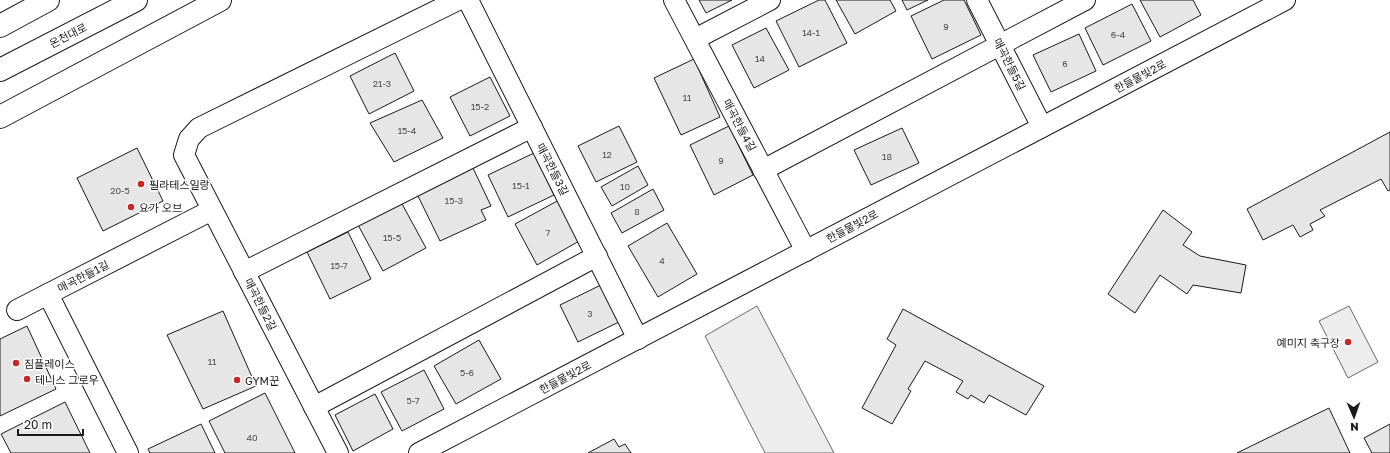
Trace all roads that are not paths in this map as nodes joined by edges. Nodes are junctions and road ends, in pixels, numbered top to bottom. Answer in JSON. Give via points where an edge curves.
{"nodes":[{"id":1,"x":48,"y":0,"type":"edge"},
{"id":2,"x":136,"y":0,"type":"edge"},
{"id":3,"x":220,"y":0,"type":"edge"},
{"id":4,"x":458,"y":0,"type":"edge"},
{"id":5,"x":468,"y":0,"type":"edge"},
{"id":6,"x":674,"y":0,"type":"edge"},
{"id":7,"x":770,"y":0,"type":"edge"},
{"id":8,"x":977,"y":0,"type":"edge"},
{"id":9,"x":1085,"y":0,"type":"edge"},
{"id":10,"x":1278,"y":2,"type":"edge"},
{"id":11,"x":0,"y":26,"type":"edge"},
{"id":12,"x":695,"y":40,"type":"junction"},
{"id":13,"x":1000,"y":45,"type":"junction"},
{"id":14,"x":0,"y":70,"type":"edge"},
{"id":15,"x":27,"y":103,"type":"junction"},
{"id":16,"x":0,"y":105,"type":"edge"},
{"id":17,"x":0,"y":117,"type":"edge"},
{"id":18,"x":532,"y":127,"type":"junction"},
{"id":19,"x":1042,"y":127,"type":"junction"},
{"id":20,"x":763,"y":170,"type":"junction"},
{"id":21,"x":212,"y":210,"type":"junction"},
{"id":22,"x":806,"y":251,"type":"junction"},
{"id":23,"x":597,"y":256,"type":"junction"},
{"id":24,"x":244,"y":272,"type":"junction"},
{"id":25,"x":48,"y":294,"type":"junction"},
{"id":26,"x":17,"y":310,"type":"dead end"},
{"id":27,"x":638,"y":338,"type":"junction"},
{"id":28,"x":314,"y":407,"type":"junction"},
{"id":29,"x":128,"y":453,"type":"edge"},
{"id":30,"x":338,"y":453,"type":"edge"},
{"id":31,"x":420,"y":453,"type":"edge"}],
"edges":[{"from":1,"to":11,"type":"highway"},
{"from":2,"to":14,"type":"highway","name":"온천대로"},
{"from":3,"to":15,"type":"highway"},
{"from":4,"to":21,"type":"street","name":"매곡한들2길","via":[[199,128],[190,139],[184,155]]},
{"from":5,"to":18,"type":"street","name":"매곡한들3길"},
{"from":6,"to":12,"type":"street","name":"매곡한들4길"},
{"from":7,"to":12,"type":"street"},
{"from":8,"to":13,"type":"street","name":"매곡한들5길"},
{"from":9,"to":13,"type":"street"},
{"from":10,"to":19,"type":"street","name":"한들물빛2로"},
{"from":12,"to":20,"type":"street","name":"매곡한들4길"},
{"from":13,"to":19,"type":"street","name":"매곡한들5길"},
{"from":13,"to":20,"type":"street"},
{"from":15,"to":16,"type":"highway"},
{"from":15,"to":17,"type":"highway"},
{"from":18,"to":23,"type":"street","name":"매곡한들3길"},
{"from":18,"to":24,"type":"street"},
{"from":19,"to":22,"type":"street","name":"한들물빛2로"},
{"from":20,"to":22,"type":"street","name":"매곡한들4길"},
{"from":21,"to":24,"type":"street","name":"매곡한들2길"},
{"from":21,"to":25,"type":"street","name":"매곡한들1길"},
{"from":22,"to":27,"type":"street","name":"한들물빛2로"},
{"from":23,"to":27,"type":"street","name":"매곡한들3길"},
{"from":23,"to":28,"type":"street"},
{"from":24,"to":28,"type":"street","name":"매곡한들2길"},
{"from":25,"to":26,"type":"street"},
{"from":25,"to":29,"type":"street","name":"매곡한들1길"},
{"from":27,"to":31,"type":"street","name":"한들물빛2로"},
{"from":28,"to":30,"type":"street","name":"매곡한들2길"}]}
